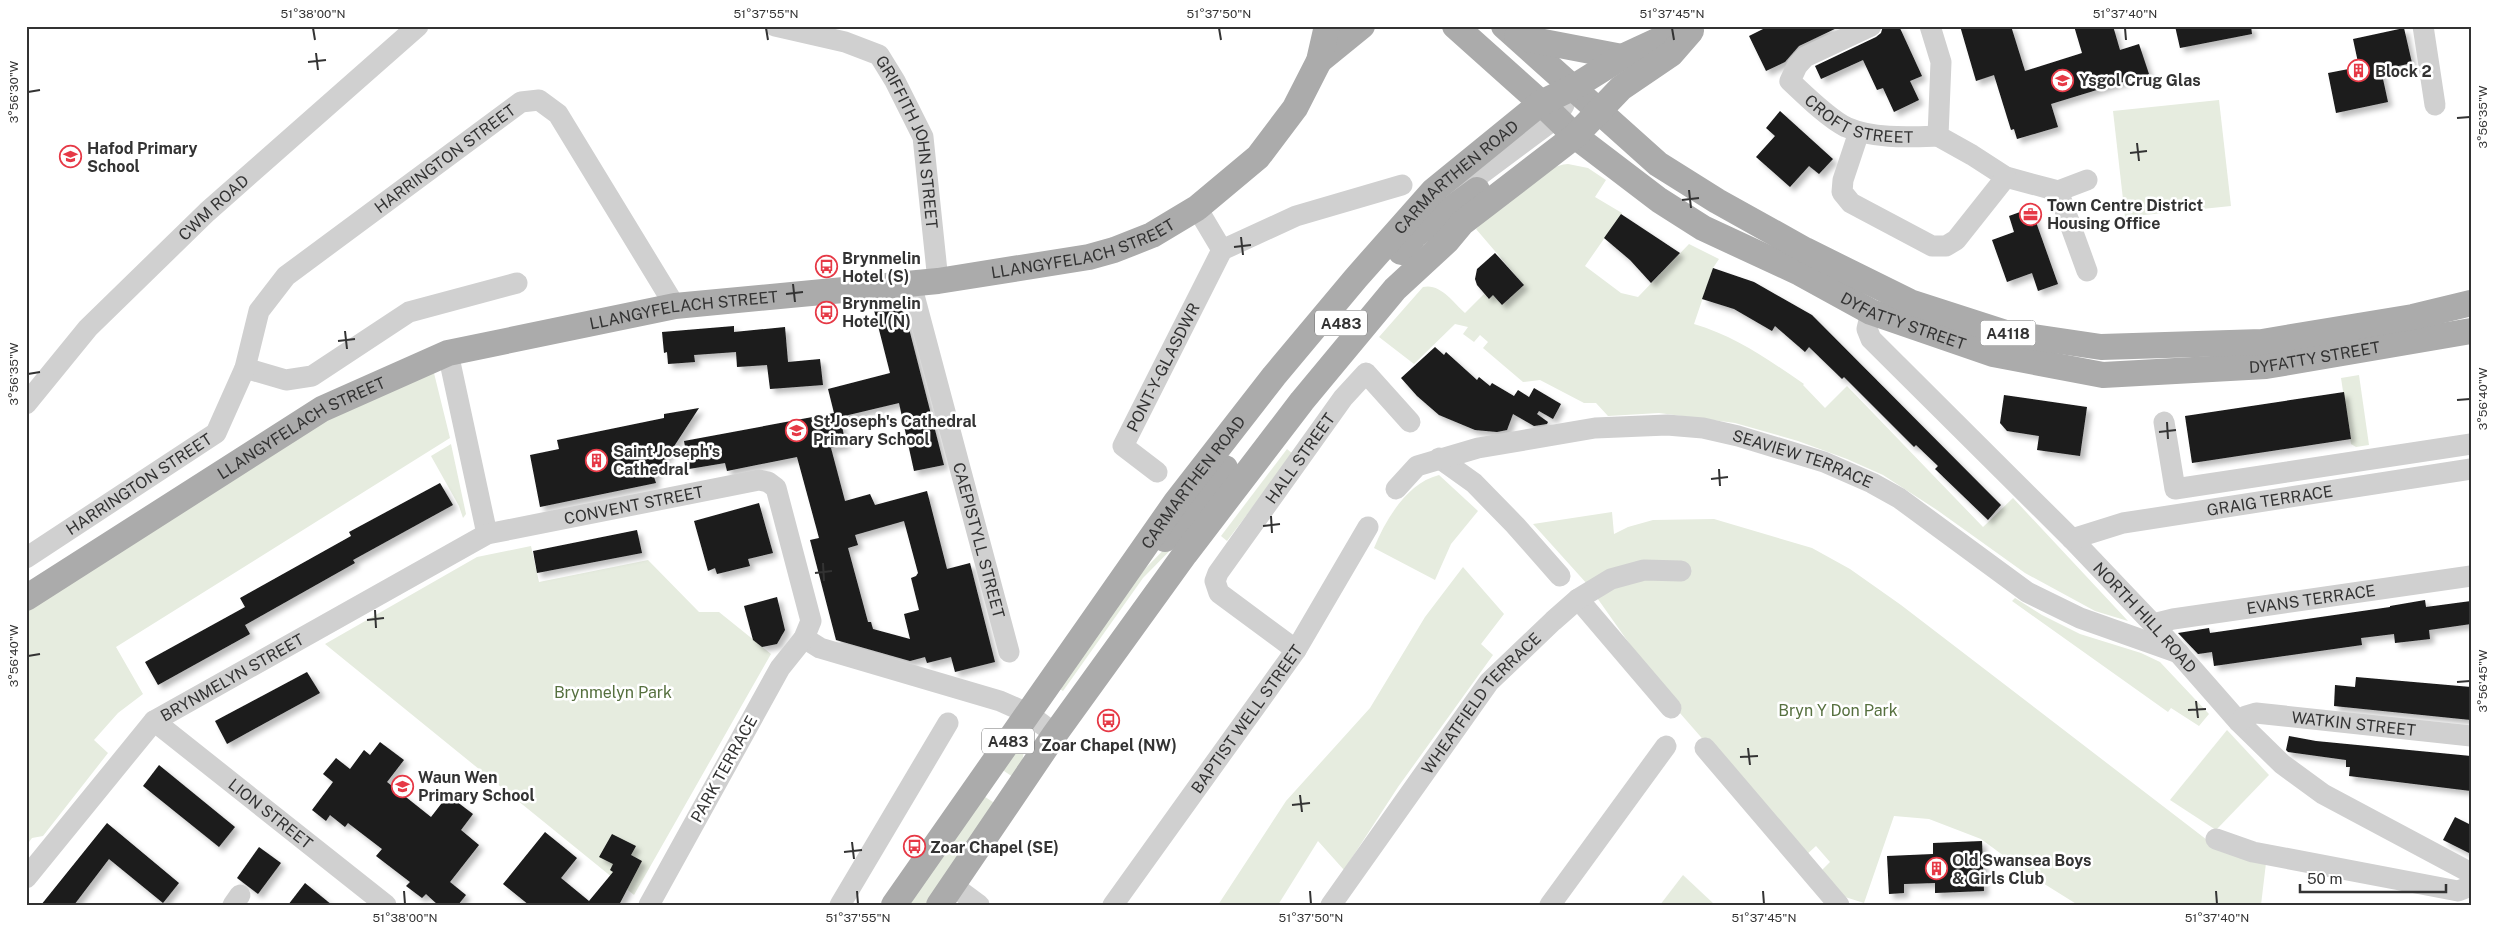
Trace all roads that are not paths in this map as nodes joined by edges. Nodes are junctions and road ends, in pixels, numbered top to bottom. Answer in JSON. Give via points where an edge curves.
{"nodes":[{"id":1,"x":418,"y":26,"type":"edge"},
{"id":2,"x":1327,"y":26,"type":"edge"},
{"id":3,"x":1362,"y":26,"type":"edge"},
{"id":4,"x":1444,"y":26,"type":"edge"},
{"id":5,"x":1689,"y":26,"type":"edge"},
{"id":6,"x":1694,"y":26,"type":"edge"},
{"id":7,"x":1871,"y":26,"type":"edge"},
{"id":8,"x":1930,"y":26,"type":"edge"},
{"id":9,"x":2423,"y":26,"type":"edge"},
{"id":10,"x":786,"y":28,"type":"edge"},
{"id":11,"x":1510,"y":32,"type":"edge"},
{"id":12,"x":1464,"y":34,"type":"edge"},
{"id":13,"x":1622,"y":57,"type":"junction"},
{"id":14,"x":1319,"y":61,"type":"junction"},
{"id":15,"x":1574,"y":87,"type":"junction"},
{"id":16,"x":2435,"y":105,"type":"dead end"},
{"id":17,"x":1599,"y":113,"type":"junction"},
{"id":18,"x":1559,"y":121,"type":"junction"},
{"id":19,"x":1859,"y":132,"type":"junction"},
{"id":20,"x":1938,"y":136,"type":"junction"},
{"id":21,"x":2006,"y":177,"type":"junction"},
{"id":22,"x":2087,"y":180,"type":"dead end"},
{"id":23,"x":1402,"y":185,"type":"dead end"},
{"id":24,"x":2058,"y":191,"type":"junction"},
{"id":25,"x":1197,"y":208,"type":"junction"},
{"id":26,"x":1222,"y":250,"type":"junction"},
{"id":27,"x":2088,"y":271,"type":"dead end"},
{"id":28,"x":938,"y":281,"type":"junction"},
{"id":29,"x":517,"y":282,"type":"dead end"},
{"id":30,"x":911,"y":284,"type":"junction"},
{"id":31,"x":2471,"y":303,"type":"edge"},
{"id":32,"x":675,"y":306,"type":"junction"},
{"id":33,"x":1871,"y":312,"type":"junction"},
{"id":34,"x":2471,"y":331,"type":"edge"},
{"id":35,"x":448,"y":353,"type":"junction"},
{"id":36,"x":245,"y":368,"type":"junction"},
{"id":37,"x":26,"y":404,"type":"edge"},
{"id":38,"x":1410,"y":422,"type":"dead end"},
{"id":39,"x":2164,"y":422,"type":"dead end"},
{"id":40,"x":2471,"y":444,"type":"edge"},
{"id":41,"x":1439,"y":458,"type":"junction"},
{"id":42,"x":2471,"y":469,"type":"edge"},
{"id":43,"x":1157,"y":472,"type":"dead end"},
{"id":44,"x":1396,"y":489,"type":"dead end"},
{"id":45,"x":1368,"y":526,"type":"dead end"},
{"id":46,"x":487,"y":534,"type":"junction"},
{"id":47,"x":2072,"y":539,"type":"junction"},
{"id":48,"x":26,"y":558,"type":"edge"},
{"id":49,"x":1681,"y":571,"type":"dead end"},
{"id":50,"x":1560,"y":576,"type":"dead end"},
{"id":51,"x":2471,"y":576,"type":"edge"},
{"id":52,"x":1124,"y":578,"type":"junction"},
{"id":53,"x":26,"y":598,"type":"edge"},
{"id":54,"x":1578,"y":600,"type":"junction"},
{"id":55,"x":2152,"y":624,"type":"junction"},
{"id":56,"x":804,"y":638,"type":"junction"},
{"id":57,"x":1296,"y":650,"type":"junction"},
{"id":58,"x":1009,"y":652,"type":"dead end"},
{"id":59,"x":2179,"y":653,"type":"junction"},
{"id":60,"x":1671,"y":708,"type":"dead end"},
{"id":61,"x":1027,"y":713,"type":"junction"},
{"id":62,"x":154,"y":721,"type":"junction"},
{"id":63,"x":2239,"y":722,"type":"junction"},
{"id":64,"x":948,"y":724,"type":"dead end"},
{"id":65,"x":1055,"y":734,"type":"junction"},
{"id":66,"x":2471,"y":736,"type":"edge"},
{"id":67,"x":1666,"y":746,"type":"dead end"},
{"id":68,"x":1705,"y":748,"type":"dead end"},
{"id":69,"x":2216,"y":839,"type":"dead end"},
{"id":70,"x":2471,"y":873,"type":"edge"},
{"id":71,"x":26,"y":878,"type":"edge"},
{"id":72,"x":2471,"y":886,"type":"edge"},
{"id":73,"x":945,"y":895,"type":"edge"},
{"id":74,"x":386,"y":905,"type":"edge"},
{"id":75,"x":649,"y":905,"type":"edge"},
{"id":76,"x":840,"y":905,"type":"edge"},
{"id":77,"x":894,"y":905,"type":"edge"},
{"id":78,"x":979,"y":905,"type":"edge"},
{"id":79,"x":1113,"y":905,"type":"edge"},
{"id":80,"x":1332,"y":905,"type":"edge"},
{"id":81,"x":1550,"y":905,"type":"edge"},
{"id":82,"x":1839,"y":905,"type":"edge"}],
"edges":[{"from":1,"to":37,"type":"street","name":"CWM ROAD","via":[[207,212],[88,328]]},
{"from":2,"to":14,"type":"main road","name":"LLANGYFELACH STREET"},
{"from":3,"to":14,"type":"main road"},
{"from":4,"to":12,"type":"main road","name":"DYFATTY STREET"},
{"from":5,"to":13,"type":"main road"},
{"from":6,"to":17,"type":"main road","via":[[1671,54],[1622,88]]},
{"from":7,"to":19,"type":"street","name":"CROFT STREET","via":[[1805,58],[1790,80],[1845,126]]},
{"from":8,"to":20,"type":"street","name":"CROFT STREET","via":[[1941,62]]},
{"from":9,"to":16,"type":"street"},
{"from":10,"to":28,"type":"street","name":"GRIFFITH JOHN STREET","via":[[845,42],[879,55],[895,81],[924,137]]},
{"from":11,"to":13,"type":"main road"},
{"from":11,"to":15,"type":"main road","name":"DYFATTY STREET"},
{"from":12,"to":18,"type":"main road","name":"DYFATTY STREET"},
{"from":13,"to":15,"type":"main road"},
{"from":14,"to":25,"type":"main road","name":"LLANGYFELACH STREET","via":[[1295,108],[1258,157]]},
{"from":15,"to":17,"type":"main road","name":"DYFATTY STREET"},
{"from":15,"to":18,"type":"main road"},
{"from":17,"to":18,"type":"main road","number":"A483"},
{"from":17,"to":31,"type":"main road","name":"DYFATTY STREET","number":"A4118","via":[[1658,164],[1805,250],[1910,302],[2006,333],[2101,347],[2262,342],[2414,317]]},
{"from":18,"to":33,"type":"main road","name":"DYFATTY STREET","number":"A4118","via":[[1659,200],[1703,228],[1800,273]]},
{"from":18,"to":52,"type":"main road","number":"A483","via":[[1492,179],[1415,235],[1258,424],[1192,512]]},
{"from":18,"to":52,"type":"main road","name":"CARMARTHEN ROAD","number":"A483","via":[[1433,191],[1356,278],[1234,428],[1176,502]]},
{"from":18,"to":65,"type":"main road","number":"A483","via":[[1447,241],[1395,289],[1296,408]]},
{"from":19,"to":20,"type":"street","name":"CROFT STREET"},
{"from":19,"to":21,"type":"street","via":[[1842,192],[1851,202],[1932,246],[1946,246],[1956,240]]},
{"from":20,"to":21,"type":"street","name":"CROFT STREET"},
{"from":21,"to":24,"type":"street","name":"CROFT STREET"},
{"from":22,"to":24,"type":"street"},
{"from":23,"to":26,"type":"street","via":[[1296,216]]},
{"from":24,"to":27,"type":"street"},
{"from":25,"to":26,"type":"street"},
{"from":25,"to":28,"type":"main road","name":"LLANGYFELACH STREET","via":[[1152,235],[1114,250]]},
{"from":26,"to":43,"type":"street","name":"PONT-Y-GLASDWR","via":[[1123,446]]},
{"from":28,"to":30,"type":"main road","name":"LLANGYFELACH STREET"},
{"from":29,"to":36,"type":"street","via":[[409,312],[312,376],[286,380]]},
{"from":30,"to":32,"type":"main road","name":"LLANGYFELACH STREET"},
{"from":30,"to":58,"type":"street","name":"CAEPISTYLL STREET"},
{"from":32,"to":35,"type":"main road","name":"LLANGYFELACH STREET"},
{"from":32,"to":36,"type":"street","name":"HARRINGTON STREET","via":[[558,114],[539,100],[521,102],[286,276],[259,311]]},
{"from":33,"to":34,"type":"main road","name":"DYFATTY STREET","number":"A4118","via":[[1993,354],[2103,375],[2266,366]]},
{"from":33,"to":47,"type":"street","name":"NORTH HILL ROAD","via":[[1868,328],[1871,339]]},
{"from":35,"to":46,"type":"street"},
{"from":35,"to":53,"type":"main road","name":"LLANGYFELACH STREET","via":[[322,409]]},
{"from":36,"to":48,"type":"street","name":"HARRINGTON STREET","via":[[216,434]]},
{"from":38,"to":57,"type":"street","name":"HALL STREET","via":[[1366,373],[1343,398],[1234,549],[1215,581],[1219,593],[1226,599]]},
{"from":39,"to":40,"type":"street","via":[[2175,489]]},
{"from":41,"to":44,"type":"street","name":"SEAVIEW TERRACE","via":[[1417,466]]},
{"from":41,"to":50,"type":"street","via":[[1474,483]]},
{"from":41,"to":59,"type":"street","name":"SEAVIEW TERRACE","via":[[1478,448],[1614,426],[1667,425],[1738,436],[1824,462],[1872,483],[1899,498],[2027,592],[2080,618]]},
{"from":42,"to":47,"type":"street","name":"GRAIG TERRACE","via":[[2123,523]]},
{"from":45,"to":57,"type":"street","name":"BAPTIST WELL STREET"},
{"from":46,"to":56,"type":"street","name":"CONVENT STREET","via":[[759,480],[768,482],[776,488],[811,621]]},
{"from":46,"to":62,"type":"street","name":"BRYNMELYN STREET"},
{"from":47,"to":55,"type":"street","name":"NORTH HILL ROAD"},
{"from":49,"to":54,"type":"street","name":"WHEATFIELD TERRACE","via":[[1644,570],[1611,579]]},
{"from":51,"to":55,"type":"street","name":"EVANS TERRACE"},
{"from":52,"to":61,"type":"main road","name":"CARMARTHEN ROAD","number":"A483"},
{"from":54,"to":60,"type":"street"},
{"from":54,"to":80,"type":"street","name":"WHEATFIELD TERRACE","via":[[1490,682]]},
{"from":55,"to":59,"type":"street","name":"NORTH HILL ROAD"},
{"from":56,"to":61,"type":"street","via":[[820,648],[1000,700]]},
{"from":56,"to":75,"type":"street","name":"PARK TERRACE","via":[[780,668]]},
{"from":57,"to":79,"type":"street","name":"BAPTIST WELL STREET"},
{"from":59,"to":63,"type":"street","name":"NORTH HILL ROAD"},
{"from":61,"to":65,"type":"street"},
{"from":61,"to":77,"type":"main road","name":"CARMARTHEN ROAD","number":"A483"},
{"from":62,"to":71,"type":"street","name":"BRYNMELYN STREET"},
{"from":62,"to":74,"type":"street","name":"LION STREET"},
{"from":63,"to":66,"type":"street","name":"WATKIN STREET","via":[[2256,713]]},
{"from":63,"to":70,"type":"street","name":"NORTH HILL ROAD","via":[[2282,764],[2323,794]]},
{"from":64,"to":76,"type":"street"},
{"from":65,"to":73,"type":"main road","number":"A483"},
{"from":67,"to":81,"type":"street"},
{"from":68,"to":82,"type":"street"},
{"from":69,"to":72,"type":"street","via":[[2253,852],[2458,891]]},
{"from":73,"to":78,"type":"street"}]}
